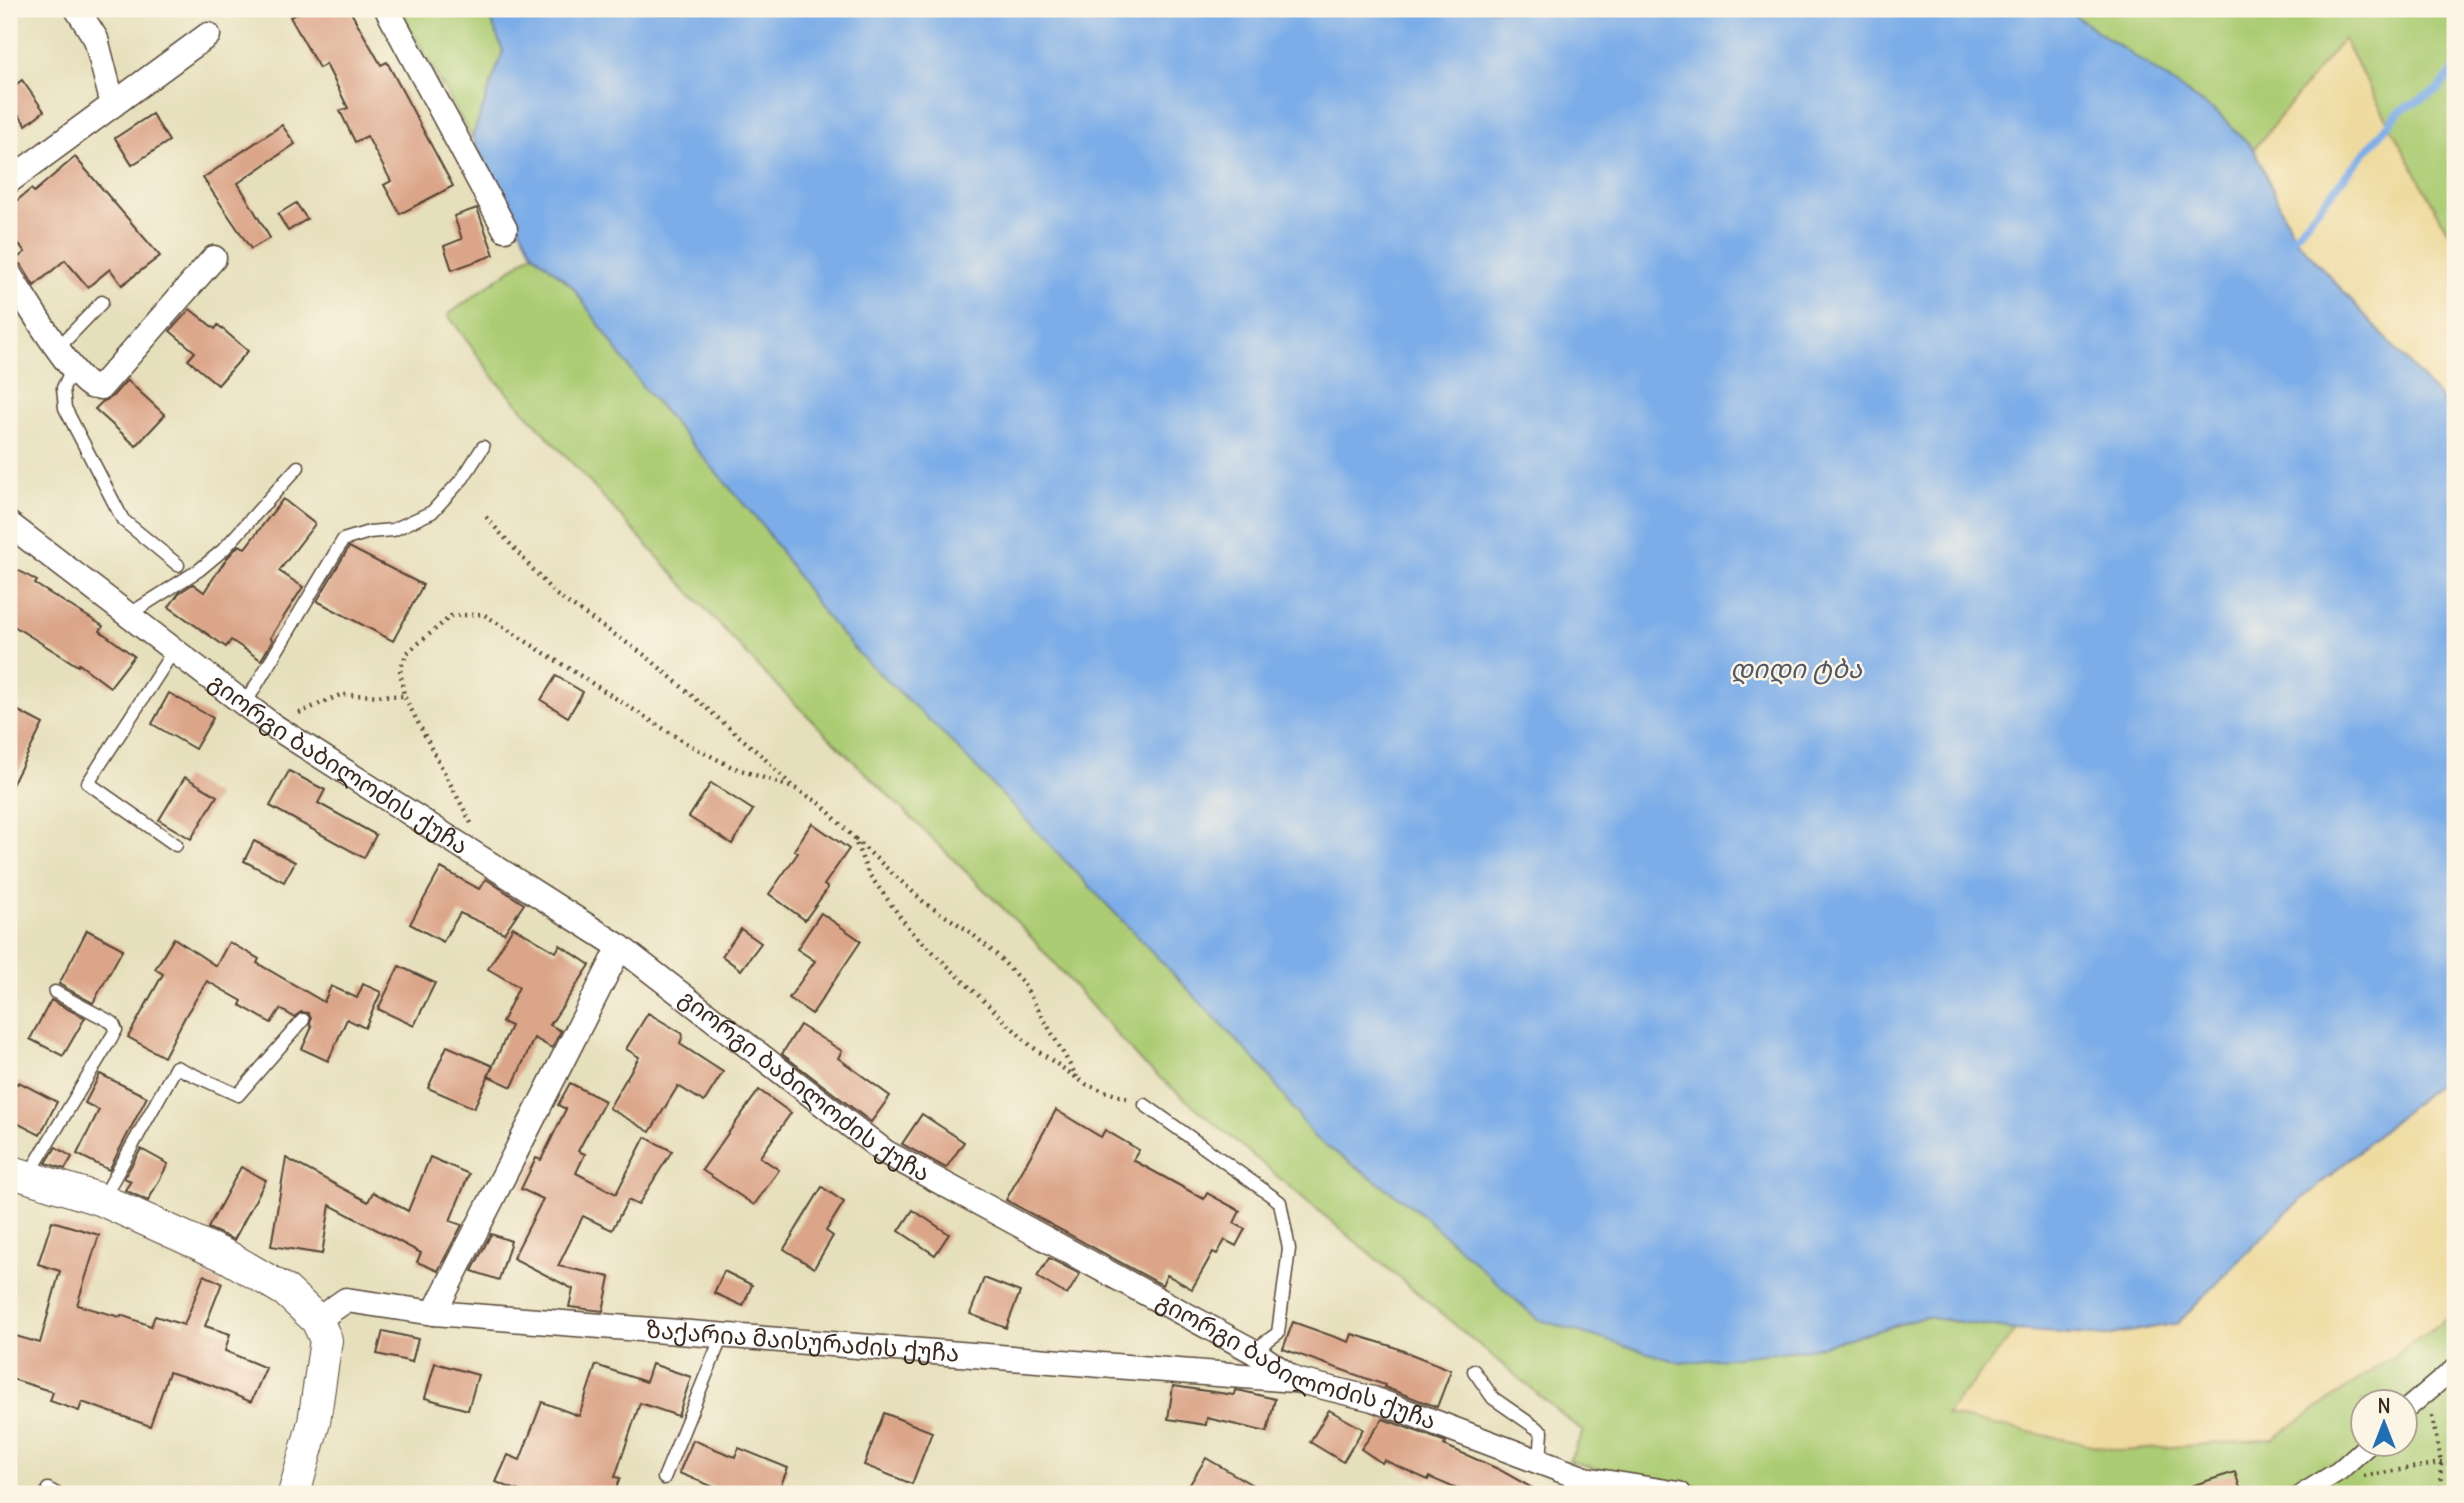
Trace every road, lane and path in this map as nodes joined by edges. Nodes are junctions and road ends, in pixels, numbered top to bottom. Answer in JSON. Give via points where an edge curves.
{"nodes":[{"id":1,"x":77,"y":9,"type":"edge"},
{"id":2,"x":387,"y":9,"type":"edge"},
{"id":3,"x":208,"y":35,"type":"dead end"},
{"id":4,"x":113,"y":105,"type":"junction"},
{"id":5,"x":9,"y":181,"type":"edge"},
{"id":6,"x":505,"y":229,"type":"dead end"},
{"id":7,"x":214,"y":258,"type":"dead end"},
{"id":8,"x":9,"y":274,"type":"edge"},
{"id":9,"x":102,"y":302,"type":"dead end"},
{"id":10,"x":58,"y":348,"type":"junction"},
{"id":11,"x":73,"y":367,"type":"junction"},
{"id":12,"x":483,"y":447,"type":"dead end"},
{"id":13,"x":298,"y":467,"type":"dead end"},
{"id":14,"x":486,"y":517,"type":"dead end"},
{"id":15,"x":9,"y":524,"type":"edge"},
{"id":16,"x":178,"y":565,"type":"dead end"},
{"id":17,"x":128,"y":615,"type":"junction"},
{"id":18,"x":173,"y":650,"type":"junction"},
{"id":19,"x":404,"y":696,"type":"junction"},
{"id":20,"x":245,"y":704,"type":"junction"},
{"id":21,"x":272,"y":725,"type":"junction"},
{"id":22,"x":796,"y":789,"type":"junction"},
{"id":23,"x":854,"y":838,"type":"junction"},
{"id":24,"x":176,"y":845,"type":"dead end"},
{"id":25,"x":494,"y":866,"type":"junction"},
{"id":26,"x":620,"y":947,"type":"junction"},
{"id":27,"x":55,"y":992,"type":"dead end"},
{"id":28,"x":303,"y":1020,"type":"dead end"},
{"id":29,"x":1079,"y":1079,"type":"junction"},
{"id":30,"x":1145,"y":1105,"type":"joint"},
{"id":31,"x":18,"y":1174,"type":"edge"},
{"id":32,"x":102,"y":1200,"type":"junction"},
{"id":33,"x":434,"y":1313,"type":"junction"},
{"id":34,"x":317,"y":1320,"type":"junction"},
{"id":35,"x":722,"y":1336,"type":"junction"},
{"id":36,"x":1253,"y":1351,"type":"junction"},
{"id":37,"x":2455,"y":1368,"type":"edge"},
{"id":38,"x":1475,"y":1371,"type":"dead end"},
{"id":39,"x":1295,"y":1380,"type":"junction"},
{"id":40,"x":2427,"y":1391,"type":"junction"},
{"id":41,"x":2418,"y":1399,"type":"edge"},
{"id":42,"x":2353,"y":1458,"type":"edge"},
{"id":43,"x":1540,"y":1462,"type":"junction"},
{"id":44,"x":2441,"y":1463,"type":"junction"},
{"id":45,"x":2455,"y":1463,"type":"edge"},
{"id":46,"x":2339,"y":1471,"type":"junction"},
{"id":47,"x":664,"y":1478,"type":"dead end"},
{"id":48,"x":1579,"y":1487,"type":"edge"},
{"id":49,"x":294,"y":1494,"type":"edge"},
{"id":50,"x":1678,"y":1494,"type":"edge"},
{"id":51,"x":2302,"y":1494,"type":"edge"},
{"id":52,"x":2441,"y":1494,"type":"edge"}],
"edges":[{"from":1,"to":4,"type":"street","via":[[96,39]]},
{"from":2,"to":6,"type":"street"},
{"from":3,"to":4,"type":"street"},
{"from":4,"to":5,"type":"street"},
{"from":7,"to":11,"type":"street","via":[[101,387],[92,387]]},
{"from":8,"to":10,"type":"street"},
{"from":9,"to":10,"type":"lane"},
{"from":10,"to":11,"type":"street"},
{"from":11,"to":16,"type":"lane","via":[[63,388],[65,408],[123,520]]},
{"from":12,"to":20,"type":"lane","via":[[432,512],[393,530],[369,531],[343,540]]},
{"from":13,"to":17,"type":"lane","via":[[223,550]]},
{"from":14,"to":22,"type":"path","via":[[555,594],[646,656]]},
{"from":15,"to":17,"type":"street","name":"გიორგი ბაბილოძის ქუჩა"},
{"from":17,"to":18,"type":"street","name":"გიორგი ბაბილოძის ქუჩა"},
{"from":18,"to":20,"type":"street","name":"გიორგი ბაბილოძის ქუჩა"},
{"from":18,"to":24,"type":"lane","via":[[88,783]]},
{"from":19,"to":21,"type":"path","via":[[340,695]]},
{"from":19,"to":22,"type":"path","via":[[400,669],[407,653],[451,617],[483,614],[686,744]]},
{"from":19,"to":25,"type":"path"},
{"from":20,"to":21,"type":"street","name":"გიორგი ბაბილოძის ქუჩა"},
{"from":21,"to":25,"type":"street","name":"გიორგი ბაბილოძის ქუჩა"},
{"from":22,"to":23,"type":"path","via":[[821,804]]},
{"from":23,"to":29,"type":"path","via":[[867,873],[910,930],[1031,1045]]},
{"from":23,"to":29,"type":"path","via":[[926,904],[997,955],[1023,984]]},
{"from":25,"to":26,"type":"street","name":"გიორგი ბაბილოძის ქუჩა"},
{"from":26,"to":33,"type":"street"},
{"from":26,"to":36,"type":"street","name":"გიორგი ბაბილოძის ქუჩა","via":[[885,1152]]},
{"from":27,"to":31,"type":"lane","via":[[113,1023],[116,1030]]},
{"from":28,"to":32,"type":"lane","via":[[238,1095],[176,1067]]},
{"from":29,"to":30,"type":"path"},
{"from":30,"to":36,"type":"lane","via":[[1280,1202],[1289,1249],[1278,1333]]},
{"from":31,"to":32,"type":"street"},
{"from":32,"to":34,"type":"street","via":[[228,1257],[286,1291]]},
{"from":33,"to":34,"type":"street","name":"ზაქარია მაისურაძის ქუჩა","via":[[346,1300]]},
{"from":33,"to":35,"type":"street","name":"ზაქარია მაისურაძის ქუჩა"},
{"from":34,"to":49,"type":"street","via":[[326,1340],[314,1422]]},
{"from":35,"to":39,"type":"street","name":"ზაქარია მაისურაძის ქუჩა"},
{"from":35,"to":47,"type":"lane"},
{"from":36,"to":39,"type":"street","name":"გიორგი ბაბილოძის ქუჩა"},
{"from":37,"to":40,"type":"street"},
{"from":38,"to":43,"type":"lane","via":[[1493,1398],[1542,1432]]},
{"from":39,"to":43,"type":"street","name":"გიორგი ბაბილოძის ქუჩა","via":[[1373,1399]]},
{"from":40,"to":41,"type":"street"},
{"from":40,"to":44,"type":"path"},
{"from":42,"to":46,"type":"street"},
{"from":43,"to":48,"type":"street","name":"გიორგი ბაბილოძის ქუჩა"},
{"from":44,"to":45,"type":"path"},
{"from":44,"to":46,"type":"path","via":[[2368,1477]]},
{"from":44,"to":52,"type":"path"},
{"from":46,"to":51,"type":"street"},
{"from":48,"to":50,"type":"street","name":"გიორგი ბაბილოძის ქუჩა"}]}
